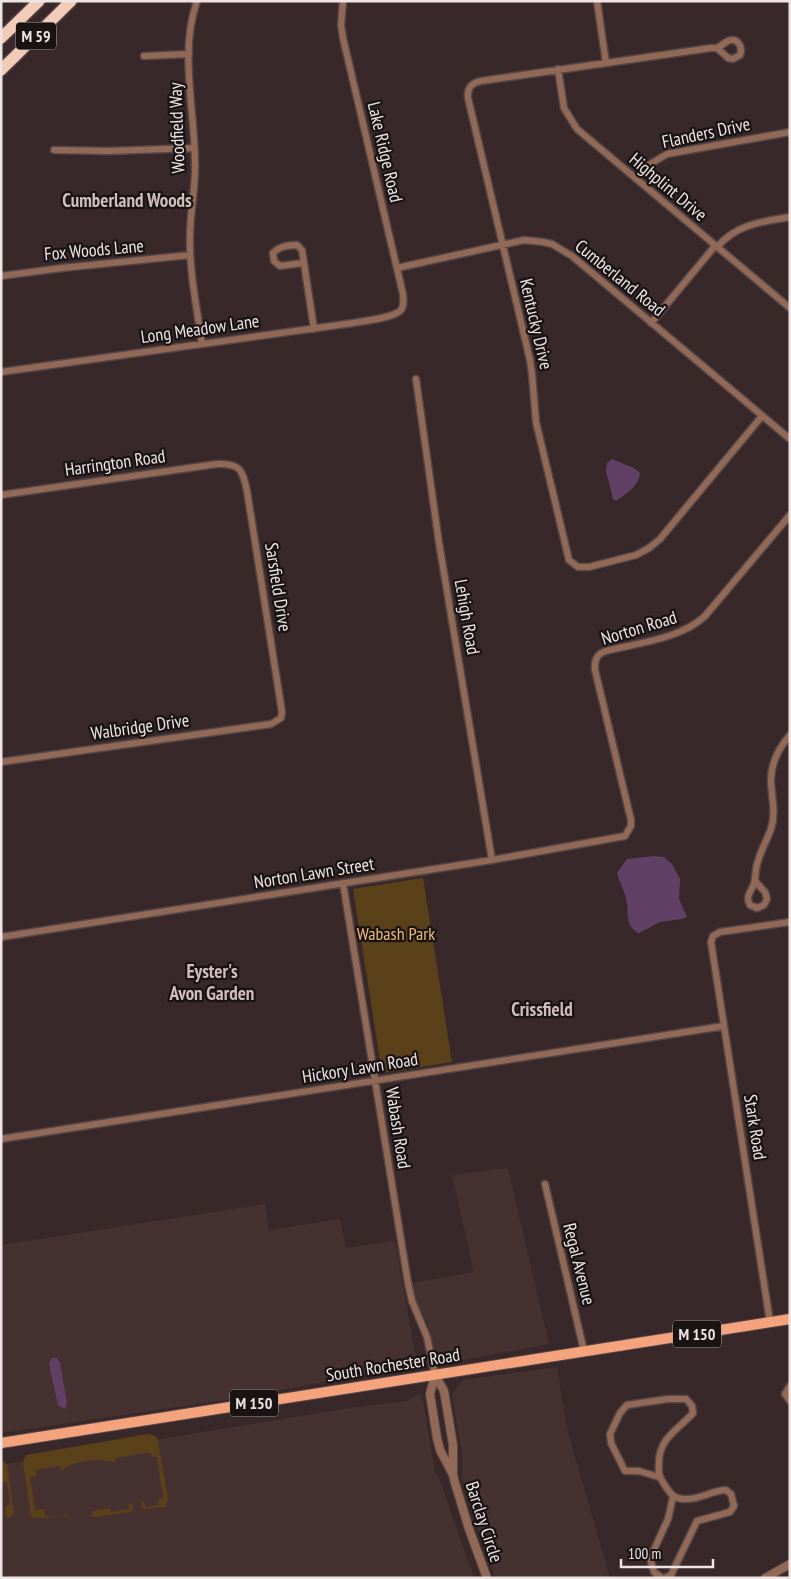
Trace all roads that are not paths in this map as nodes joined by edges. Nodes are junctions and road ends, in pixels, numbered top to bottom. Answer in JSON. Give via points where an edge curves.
{"nodes":[{"id":1,"x":39,"y":1,"type":"edge"},
{"id":2,"x":71,"y":1,"type":"edge"},
{"id":3,"x":197,"y":1,"type":"edge"},
{"id":4,"x":343,"y":1,"type":"edge"},
{"id":5,"x":598,"y":1,"type":"edge"},
{"id":6,"x":1,"y":38,"type":"edge"},
{"id":7,"x":717,"y":48,"type":"dead end"},
{"id":8,"x":188,"y":54,"type":"junction"},
{"id":9,"x":144,"y":56,"type":"dead end"},
{"id":10,"x":606,"y":63,"type":"junction"},
{"id":11,"x":1,"y":70,"type":"edge"},
{"id":12,"x":558,"y":70,"type":"junction"},
{"id":13,"x":790,"y":132,"type":"edge"},
{"id":14,"x":194,"y":148,"type":"junction"},
{"id":15,"x":54,"y":150,"type":"dead end"},
{"id":16,"x":636,"y":179,"type":"junction"},
{"id":17,"x":790,"y":217,"type":"edge"},
{"id":18,"x":502,"y":244,"type":"junction"},
{"id":19,"x":716,"y":246,"type":"junction"},
{"id":20,"x":190,"y":255,"type":"junction"},
{"id":21,"x":303,"y":263,"type":"junction"},
{"id":22,"x":397,"y":268,"type":"junction"},
{"id":23,"x":1,"y":276,"type":"edge"},
{"id":24,"x":790,"y":308,"type":"edge"},
{"id":25,"x":401,"y":309,"type":"joint"},
{"id":26,"x":651,"y":322,"type":"junction"},
{"id":27,"x":314,"y":329,"type":"junction"},
{"id":28,"x":202,"y":344,"type":"junction"},
{"id":29,"x":1,"y":372,"type":"edge"},
{"id":30,"x":416,"y":379,"type":"dead end"},
{"id":31,"x":762,"y":416,"type":"junction"},
{"id":32,"x":790,"y":439,"type":"edge"},
{"id":33,"x":232,"y":464,"type":"joint"},
{"id":34,"x":1,"y":494,"type":"edge"},
{"id":35,"x":790,"y":515,"type":"edge"},
{"id":36,"x":281,"y":718,"type":"joint"},
{"id":37,"x":790,"y":735,"type":"edge"},
{"id":38,"x":1,"y":762,"type":"edge"},
{"id":39,"x":629,"y":833,"type":"joint"},
{"id":40,"x":492,"y":860,"type":"junction"},
{"id":41,"x":755,"y":881,"type":"dead end"},
{"id":42,"x":344,"y":883,"type":"junction"},
{"id":43,"x":790,"y":922,"type":"edge"},
{"id":44,"x":1,"y":936,"type":"edge"},
{"id":45,"x":724,"y":1026,"type":"junction"},
{"id":46,"x":376,"y":1081,"type":"junction"},
{"id":47,"x":1,"y":1139,"type":"edge"},
{"id":48,"x":545,"y":1184,"type":"dead end"},
{"id":49,"x":790,"y":1319,"type":"edge"},
{"id":50,"x":770,"y":1322,"type":"junction"},
{"id":51,"x":584,"y":1351,"type":"junction"},
{"id":52,"x":435,"y":1375,"type":"junction"},
{"id":53,"x":790,"y":1386,"type":"edge"},
{"id":54,"x":790,"y":1401,"type":"edge"},
{"id":55,"x":1,"y":1443,"type":"edge"},
{"id":56,"x":453,"y":1475,"type":"junction"},
{"id":57,"x":659,"y":1476,"type":"junction"},
{"id":58,"x":673,"y":1497,"type":"junction"},
{"id":59,"x":790,"y":1564,"type":"edge"},
{"id":60,"x":487,"y":1578,"type":"edge"},
{"id":61,"x":666,"y":1578,"type":"edge"},
{"id":62,"x":765,"y":1578,"type":"edge"}],
"edges":[{"from":1,"to":6,"type":"highway","number":"M 59"},
{"from":2,"to":11,"type":"highway","number":"M 59"},
{"from":3,"to":8,"type":"street","name":"Woodfield Way"},
{"from":4,"to":22,"type":"street","name":"Lake Ridge Road","via":[[342,38]]},
{"from":5,"to":10,"type":"street"},
{"from":7,"to":10,"type":"street","name":"Kentucky Drive"},
{"from":8,"to":9,"type":"street"},
{"from":8,"to":14,"type":"street","name":"Woodfield Way"},
{"from":10,"to":12,"type":"street","name":"Kentucky Drive"},
{"from":12,"to":16,"type":"street","name":"Highplint Drive","via":[[562,102],[572,123]]},
{"from":12,"to":18,"type":"street","name":"Kentucky Drive","via":[[481,81],[472,84],[468,90]]},
{"from":13,"to":16,"type":"street","name":"Flanders Drive","via":[[666,154]]},
{"from":14,"to":15,"type":"street"},
{"from":14,"to":20,"type":"street","name":"Woodfield Way"},
{"from":16,"to":19,"type":"street","name":"Highplint Drive"},
{"from":17,"to":19,"type":"street","via":[[742,228]]},
{"from":18,"to":22,"type":"street","name":"Cumberland Road"},
{"from":18,"to":26,"type":"street","name":"Cumberland Road","via":[[534,240],[558,247]]},
{"from":18,"to":31,"type":"street","name":"Kentucky Drive","via":[[532,374],[536,422],[567,554],[576,565],[589,567],[630,557],[655,544]]},
{"from":19,"to":24,"type":"street","name":"Highplint Drive"},
{"from":19,"to":26,"type":"street"},
{"from":20,"to":23,"type":"street","name":"Fox Woods Lane"},
{"from":20,"to":28,"type":"street","name":"Woodfield Way"},
{"from":21,"to":21,"type":"street","via":[[302,250],[297,246],[280,248],[274,253],[274,261],[280,266]]},
{"from":21,"to":27,"type":"street"},
{"from":22,"to":25,"type":"street","name":"Lake Ridge Road","via":[[404,301]]},
{"from":25,"to":27,"type":"street","name":"Long Meadow Lane","via":[[396,314],[367,321]]},
{"from":26,"to":31,"type":"street","name":"Cumberland Road"},
{"from":27,"to":28,"type":"street","name":"Long Meadow Lane"},
{"from":28,"to":29,"type":"street","name":"Long Meadow Lane"},
{"from":30,"to":40,"type":"street","name":"Lehigh Road","via":[[439,543]]},
{"from":31,"to":32,"type":"street","name":"Cumberland Road"},
{"from":33,"to":34,"type":"street","name":"Harrington Road"},
{"from":33,"to":36,"type":"street","name":"Sarsfield Drive","via":[[241,470],[247,491]]},
{"from":35,"to":39,"type":"street","name":"Norton Road","via":[[693,626],[678,633],[606,650],[596,658],[594,670],[631,820]]},
{"from":36,"to":38,"type":"street","name":"Walbridge Drive","via":[[267,725]]},
{"from":37,"to":41,"type":"street","via":[[773,763],[772,825],[757,862]]},
{"from":39,"to":40,"type":"street","name":"Norton Lawn Street","via":[[621,838]]},
{"from":40,"to":42,"type":"street","name":"Norton Lawn Street"},
{"from":42,"to":44,"type":"street","name":"Norton Lawn Street"},
{"from":42,"to":46,"type":"street","name":"Wabash Road"},
{"from":43,"to":45,"type":"street","name":"Stark Road","via":[[720,932],[713,936],[711,942]]},
{"from":45,"to":46,"type":"street","name":"Hickory Lawn Road"},
{"from":45,"to":50,"type":"street","name":"Stark Road"},
{"from":46,"to":47,"type":"street","name":"Hickory Lawn Road"},
{"from":46,"to":52,"type":"street","name":"Wabash Road","via":[[408,1283],[427,1337]]},
{"from":48,"to":51,"type":"street","name":"Regal Avenue"},
{"from":49,"to":50,"type":"main road","name":"South Rochester Road","number":"M 150"},
{"from":50,"to":51,"type":"main road","name":"South Rochester Road","number":"M 150"},
{"from":51,"to":52,"type":"main road","name":"South Rochester Road","number":"M 150"},
{"from":52,"to":55,"type":"main road","name":"South Rochester Road","number":"M 150"},
{"from":52,"to":56,"type":"street","name":"Barclay Circle","via":[[444,1391]]},
{"from":52,"to":56,"type":"street","name":"Barclay Circle","via":[[430,1394],[437,1438]]},
{"from":53,"to":54,"type":"street","via":[[785,1394]]},
{"from":56,"to":60,"type":"street","name":"Barclay Circle"},
{"from":57,"to":57,"type":"street","via":[[625,1471],[611,1442],[612,1428],[627,1405],[686,1399],[693,1412],[664,1443]]},
{"from":57,"to":58,"type":"street"},
{"from":58,"to":61,"type":"street","via":[[670,1514],[651,1558],[654,1572]]},
{"from":58,"to":61,"type":"street","via":[[692,1500],[726,1490],[731,1494],[734,1506],[730,1512],[697,1520]]},
{"from":59,"to":62,"type":"street"}]}
